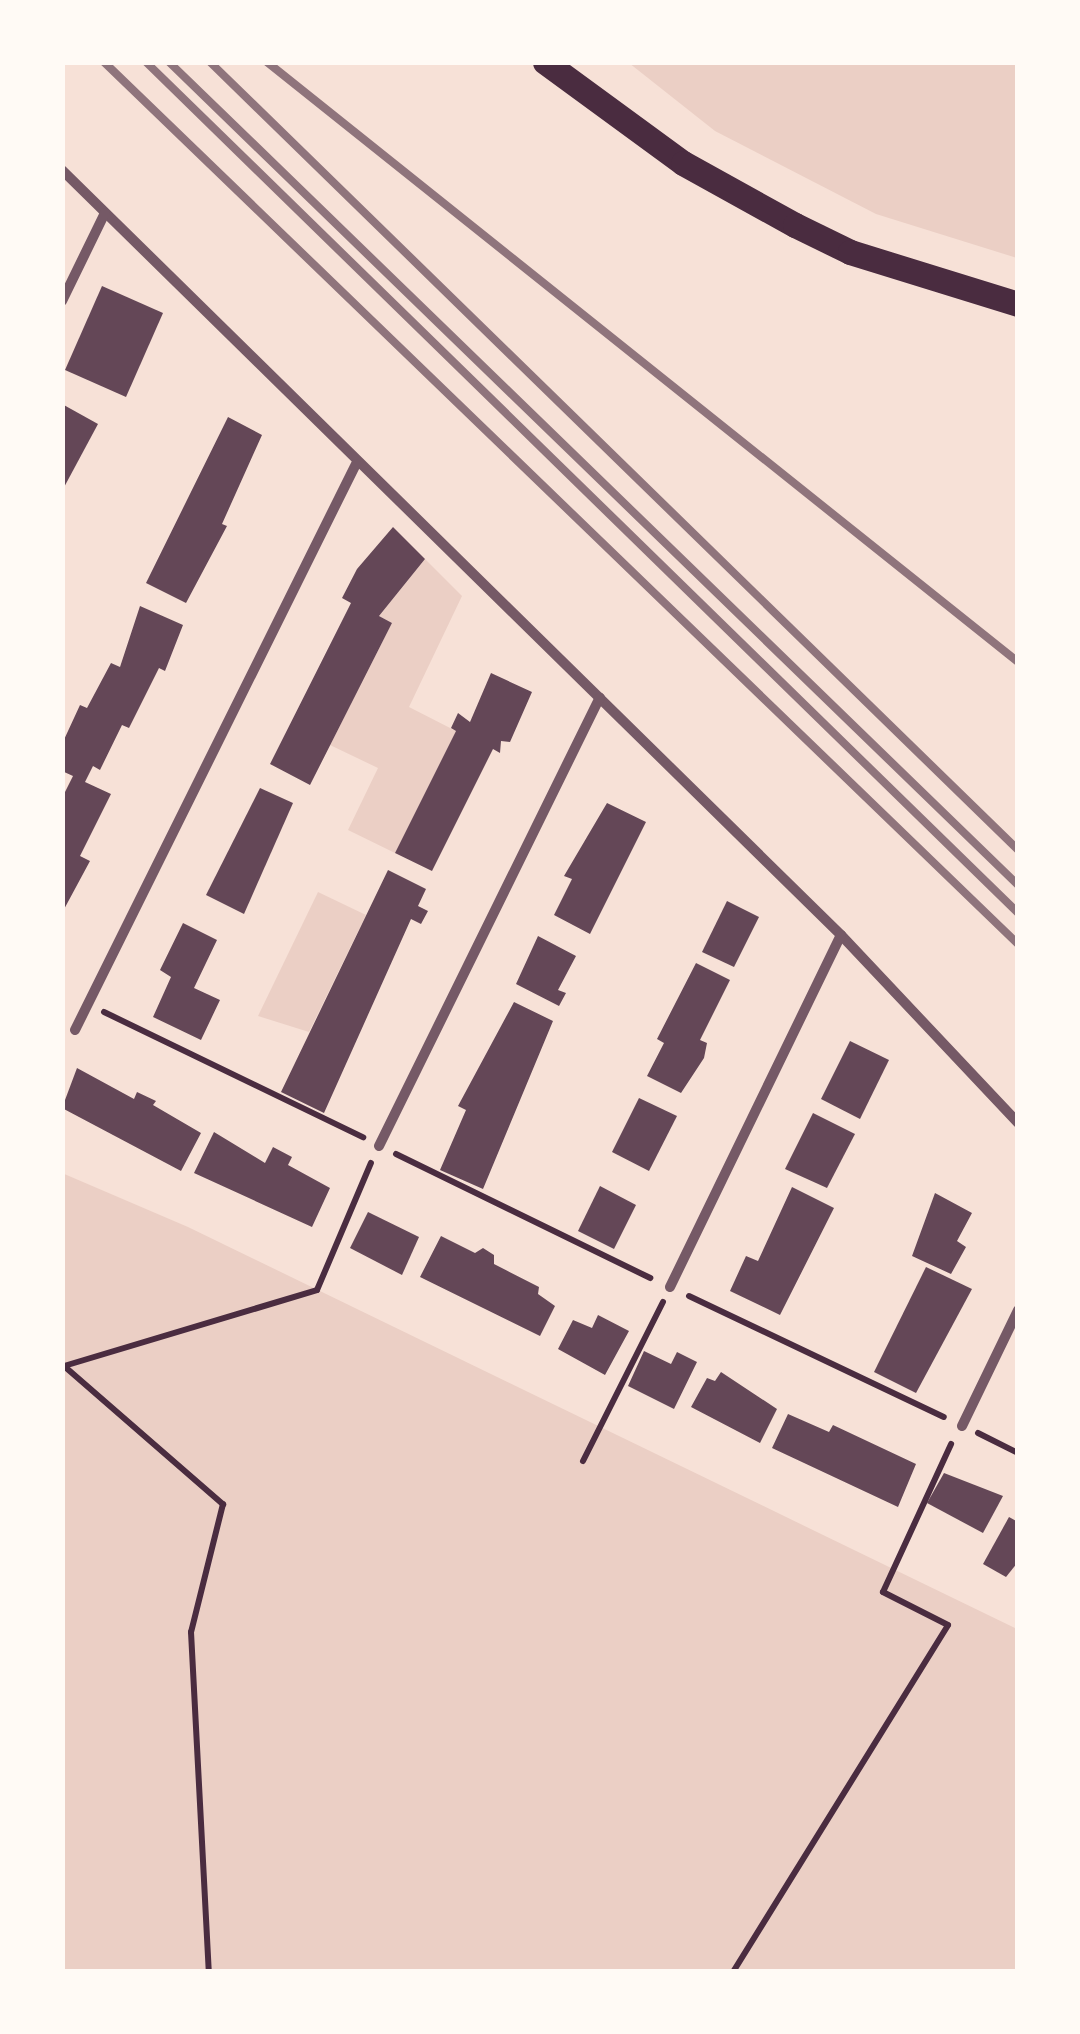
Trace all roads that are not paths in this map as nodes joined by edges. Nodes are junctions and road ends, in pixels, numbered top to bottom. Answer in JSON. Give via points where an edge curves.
{"nodes":[{"id":1,"x":545,"y":62,"type":"edge"},
{"id":2,"x":62,"y":170,"type":"edge"},
{"id":3,"x":104,"y":213,"type":"junction"},
{"id":4,"x":62,"y":301,"type":"edge"},
{"id":5,"x":1018,"y":304,"type":"edge"},
{"id":6,"x":356,"y":464,"type":"junction"},
{"id":7,"x":600,"y":697,"type":"junction"},
{"id":8,"x":840,"y":934,"type":"junction"},
{"id":9,"x":75,"y":1030,"type":"dead end"},
{"id":10,"x":1018,"y":1123,"type":"edge"},
{"id":11,"x":380,"y":1146,"type":"road end"},
{"id":12,"x":670,"y":1288,"type":"road end"},
{"id":13,"x":1018,"y":1310,"type":"edge"},
{"id":14,"x":962,"y":1426,"type":"road end"}],
"edges":[{"from":1,"to":5,"type":"main road","via":[[683,163],[794,225],[850,252]]},
{"from":2,"to":3,"type":"street"},
{"from":3,"to":4,"type":"street"},
{"from":3,"to":6,"type":"street"},
{"from":6,"to":7,"type":"street"},
{"from":6,"to":9,"type":"street"},
{"from":7,"to":8,"type":"street"},
{"from":7,"to":11,"type":"street"},
{"from":8,"to":10,"type":"street"},
{"from":8,"to":12,"type":"street"},
{"from":13,"to":14,"type":"street"}]}
